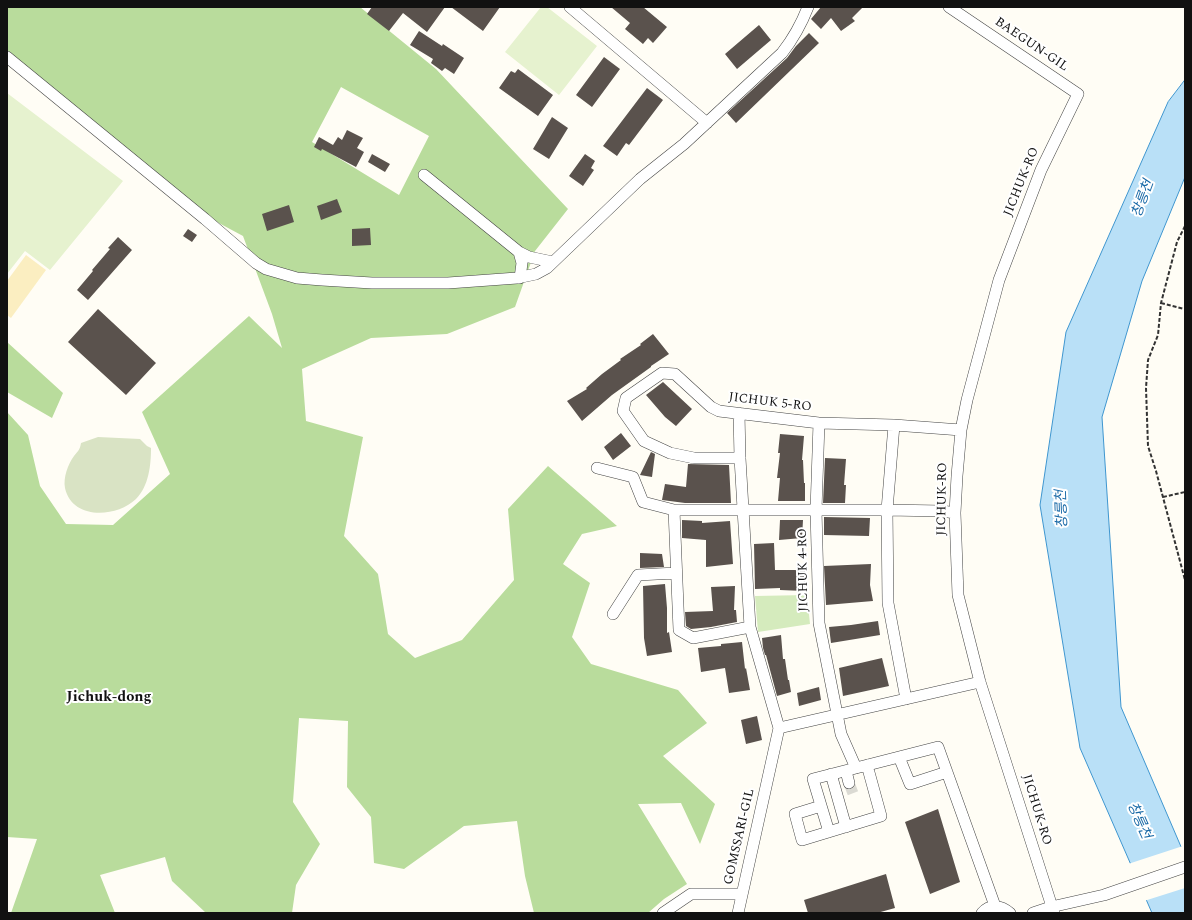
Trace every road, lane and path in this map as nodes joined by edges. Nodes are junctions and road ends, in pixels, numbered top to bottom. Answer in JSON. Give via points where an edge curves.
{"nodes":[{"id":1,"x":570,"y":7,"type":"edge"},
{"id":2,"x":808,"y":7,"type":"edge"},
{"id":3,"x":949,"y":7,"type":"edge"},
{"id":4,"x":7,"y":57,"type":"edge"},
{"id":5,"x":1078,"y":94,"type":"joint"},
{"id":6,"x":707,"y":123,"type":"junction"},
{"id":7,"x":424,"y":175,"type":"dead end"},
{"id":8,"x":1185,"y":226,"type":"edge"},
{"id":9,"x":519,"y":252,"type":"junction"},
{"id":10,"x":554,"y":262,"type":"junction"},
{"id":11,"x":520,"y":278,"type":"junction"},
{"id":12,"x":1161,"y":303,"type":"junction"},
{"id":13,"x":1184,"y":309,"type":"edge"},
{"id":14,"x":739,"y":414,"type":"junction"},
{"id":15,"x":819,"y":423,"type":"junction"},
{"id":16,"x":894,"y":424,"type":"junction"},
{"id":17,"x":961,"y":430,"type":"junction"},
{"id":18,"x":740,"y":458,"type":"junction"},
{"id":19,"x":597,"y":468,"type":"dead end"},
{"id":20,"x":1185,"y":492,"type":"edge"},
{"id":21,"x":1163,"y":497,"type":"junction"},
{"id":22,"x":674,"y":510,"type":"junction"},
{"id":23,"x":744,"y":510,"type":"junction"},
{"id":24,"x":816,"y":510,"type":"junction"},
{"id":25,"x":887,"y":510,"type":"junction"},
{"id":26,"x":955,"y":513,"type":"junction"},
{"id":27,"x":676,"y":573,"type":"junction"},
{"id":28,"x":1185,"y":579,"type":"edge"},
{"id":29,"x":613,"y":614,"type":"dead end"},
{"id":30,"x":750,"y":627,"type":"junction"},
{"id":31,"x":980,"y":682,"type":"junction"},
{"id":32,"x":906,"y":699,"type":"junction"},
{"id":33,"x":838,"y":714,"type":"junction"},
{"id":34,"x":779,"y":728,"type":"junction"},
{"id":35,"x":899,"y":757,"type":"junction"},
{"id":36,"x":867,"y":765,"type":"junction"},
{"id":37,"x":851,"y":770,"type":"junction"},
{"id":38,"x":947,"y":772,"type":"junction"},
{"id":39,"x":831,"y":774,"type":"junction"},
{"id":40,"x":849,"y":783,"type":"tunnel mouth"},
{"id":41,"x":821,"y":806,"type":"junction"},
{"id":42,"x":846,"y":827,"type":"junction"},
{"id":43,"x":829,"y":832,"type":"junction"},
{"id":44,"x":1185,"y":867,"type":"edge"},
{"id":45,"x":742,"y":894,"type":"junction"},
{"id":46,"x":995,"y":906,"type":"junction"},
{"id":47,"x":1053,"y":910,"type":"edge"},
{"id":48,"x":663,"y":913,"type":"edge"},
{"id":49,"x":738,"y":913,"type":"edge"},
{"id":50,"x":982,"y":913,"type":"edge"},
{"id":51,"x":1010,"y":913,"type":"edge"},
{"id":52,"x":1033,"y":913,"type":"edge"}],
"edges":[{"from":1,"to":6,"type":"street"},
{"from":2,"to":6,"type":"street","via":[[797,33],[782,53]]},
{"from":3,"to":5,"type":"street","name":"BAEGUN-GIL"},
{"from":4,"to":11,"type":"street","via":[[266,269],[297,278],[372,283],[448,283]]},
{"from":5,"to":17,"type":"street","name":"JICHUK-RO","via":[[1041,170],[999,280]]},
{"from":6,"to":10,"type":"street","via":[[640,180]]},
{"from":7,"to":9,"type":"street"},
{"from":8,"to":12,"type":"path","via":[[1177,242]]},
{"from":9,"to":10,"type":"street"},
{"from":9,"to":11,"type":"street","via":[[522,263]]},
{"from":10,"to":11,"type":"street","via":[[536,274]]},
{"from":12,"to":13,"type":"path"},
{"from":12,"to":21,"type":"path","via":[[1158,335],[1148,360],[1146,388],[1148,446]]},
{"from":14,"to":15,"type":"street","name":"JICHUK 5-RO"},
{"from":14,"to":18,"type":"street"},
{"from":14,"to":18,"type":"street","name":"JICHUK 5-RO","via":[[711,407],[675,374],[662,373],[626,398],[623,411],[644,442],[670,453],[694,458]]},
{"from":15,"to":16,"type":"street","name":"JICHUK 5-RO"},
{"from":15,"to":24,"type":"street","name":"JICHUK 4-RO"},
{"from":16,"to":17,"type":"street","name":"JICHUK 5-RO"},
{"from":16,"to":25,"type":"street"},
{"from":17,"to":26,"type":"street","name":"JICHUK-RO"},
{"from":18,"to":23,"type":"street"},
{"from":19,"to":22,"type":"street","via":[[633,478],[643,502]]},
{"from":20,"to":21,"type":"path"},
{"from":21,"to":28,"type":"path"},
{"from":22,"to":23,"type":"street"},
{"from":22,"to":27,"type":"street"},
{"from":23,"to":24,"type":"street"},
{"from":23,"to":30,"type":"street"},
{"from":24,"to":25,"type":"street"},
{"from":24,"to":33,"type":"street","name":"JICHUK 4-RO","via":[[819,623]]},
{"from":25,"to":26,"type":"street"},
{"from":25,"to":32,"type":"street","via":[[888,603]]},
{"from":26,"to":31,"type":"street","name":"JICHUK-RO","via":[[958,595]]},
{"from":27,"to":29,"type":"street","via":[[638,575]]},
{"from":27,"to":30,"type":"street","via":[[679,630],[693,638]]},
{"from":30,"to":34,"type":"street"},
{"from":31,"to":32,"type":"street"},
{"from":31,"to":47,"type":"street","name":"JICHUK-RO"},
{"from":32,"to":33,"type":"street"},
{"from":33,"to":34,"type":"street"},
{"from":33,"to":37,"type":"street","name":"JICHUK 4-RO"},
{"from":34,"to":45,"type":"street","name":"GOMSSARI-GIL"},
{"from":35,"to":36,"type":"street"},
{"from":35,"to":38,"type":"street","via":[[938,747]]},
{"from":35,"to":38,"type":"street","via":[[910,784]]},
{"from":36,"to":37,"type":"street"},
{"from":36,"to":42,"type":"street","via":[[881,816]]},
{"from":37,"to":39,"type":"street"},
{"from":37,"to":40,"type":"street","name":"JICHUK 4-RO"},
{"from":38,"to":46,"type":"street"},
{"from":39,"to":41,"type":"street","via":[[813,779]]},
{"from":39,"to":42,"type":"street"},
{"from":41,"to":43,"type":"street"},
{"from":41,"to":43,"type":"street","via":[[795,814],[802,840]]},
{"from":42,"to":43,"type":"street"},
{"from":44,"to":47,"type":"street"},
{"from":45,"to":48,"type":"street","name":"GOMSSARI-GIL","via":[[691,894]]},
{"from":45,"to":49,"type":"street"},
{"from":46,"to":50,"type":"street"},
{"from":46,"to":51,"type":"street"},
{"from":47,"to":52,"type":"street"}]}
